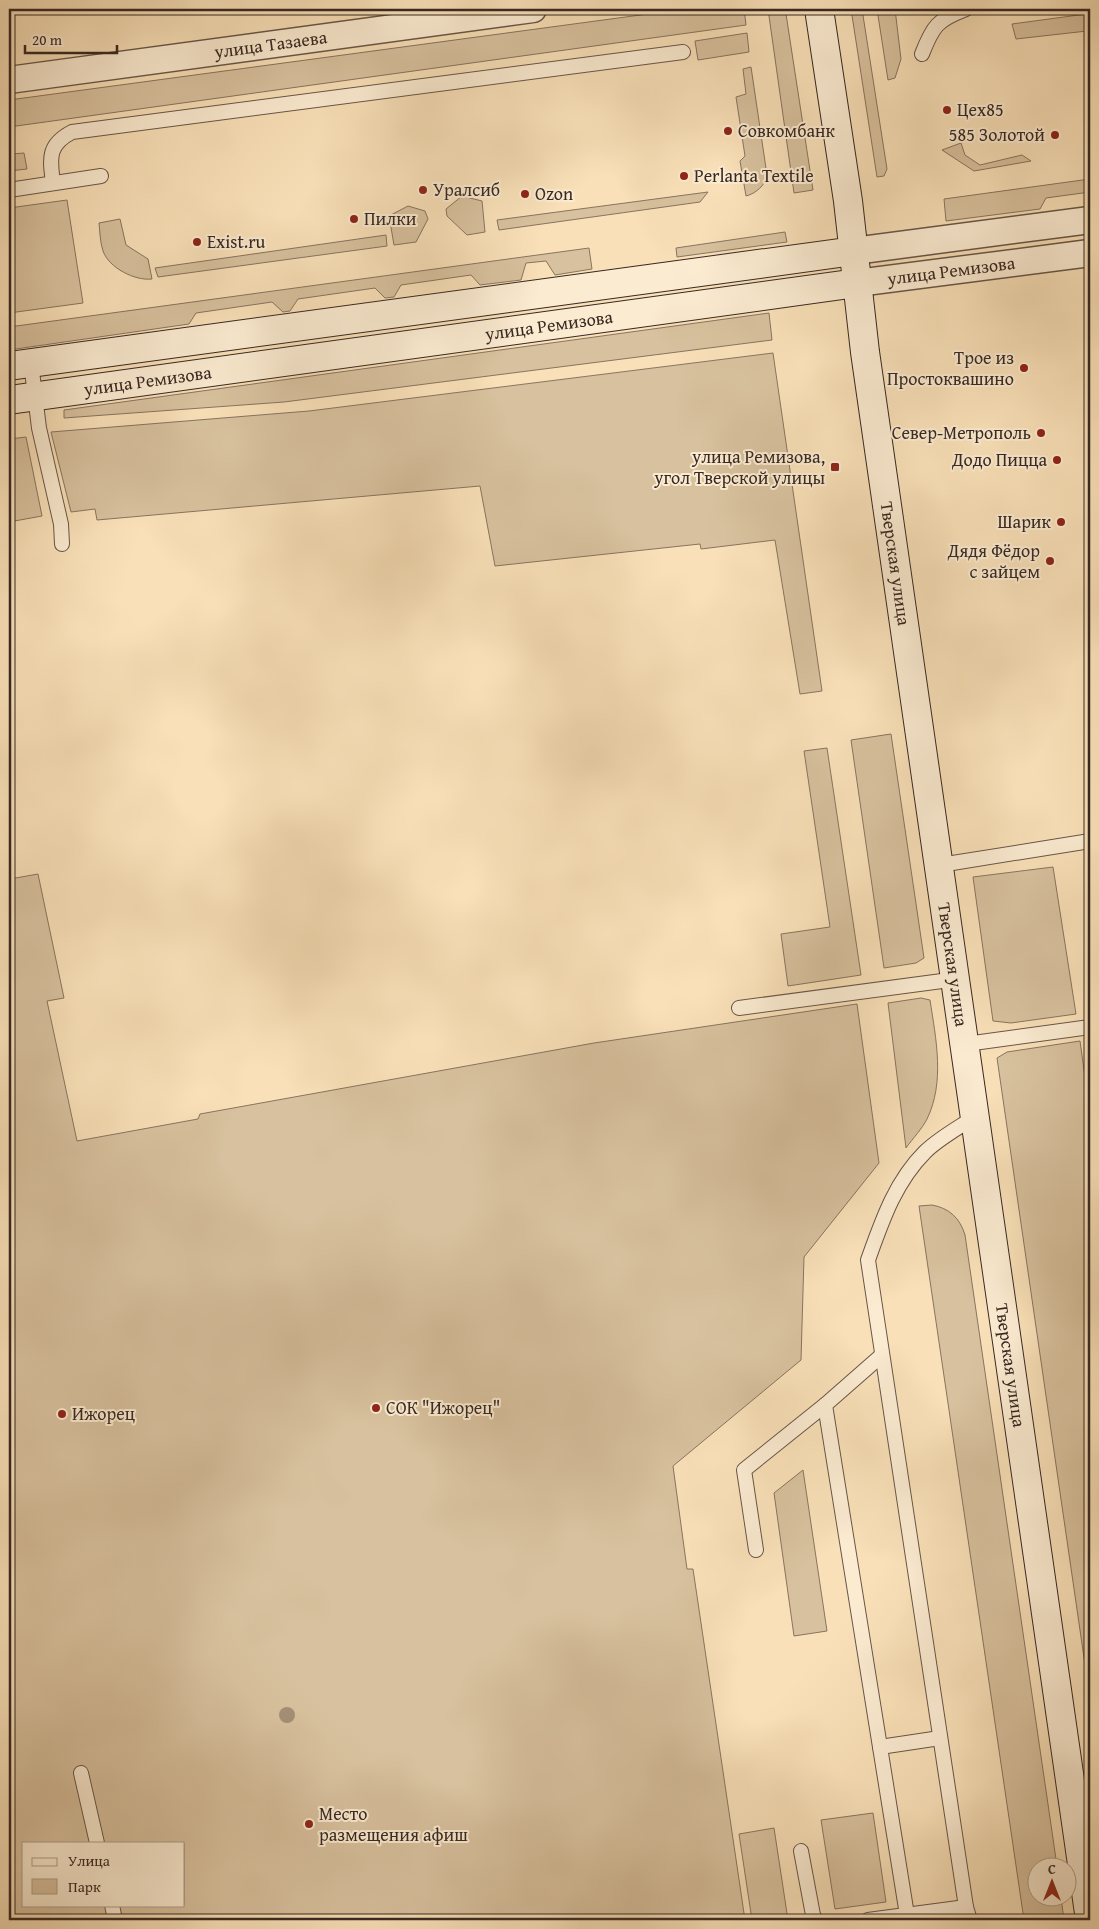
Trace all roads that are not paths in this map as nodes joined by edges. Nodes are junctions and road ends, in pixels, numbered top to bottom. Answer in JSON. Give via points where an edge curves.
{"nodes":[{"id":1,"x":533,"y":9,"type":"edge"},
{"id":2,"x":819,"y":9,"type":"edge"},
{"id":3,"x":966,"y":9,"type":"edge"},
{"id":4,"x":683,"y":52,"type":"dead end"},
{"id":5,"x":922,"y":54,"type":"dead end"},
{"id":6,"x":9,"y":80,"type":"edge"},
{"id":7,"x":101,"y":176,"type":"dead end"},
{"id":8,"x":54,"y":184,"type":"junction"},
{"id":9,"x":9,"y":190,"type":"edge"},
{"id":10,"x":1090,"y":220,"type":"edge"},
{"id":11,"x":854,"y":251,"type":"junction"},
{"id":12,"x":1090,"y":253,"type":"edge"},
{"id":13,"x":857,"y":283,"type":"junction"},
{"id":14,"x":20,"y":365,"type":"edge"},
{"id":15,"x":21,"y":398,"type":"edge"},
{"id":16,"x":62,"y":544,"type":"dead end"},
{"id":17,"x":1090,"y":841,"type":"edge"},
{"id":18,"x":940,"y":865,"type":"junction"},
{"id":19,"x":957,"y":979,"type":"junction"},
{"id":20,"x":739,"y":1008,"type":"dead end"},
{"id":21,"x":1090,"y":1026,"type":"edge"},
{"id":22,"x":966,"y":1044,"type":"junction"},
{"id":23,"x":976,"y":1116,"type":"junction"},
{"id":24,"x":882,"y":1355,"type":"junction"},
{"id":25,"x":825,"y":1405,"type":"junction"},
{"id":26,"x":756,"y":1550,"type":"dead end"},
{"id":27,"x":940,"y":1738,"type":"junction"},
{"id":28,"x":880,"y":1747,"type":"junction"},
{"id":29,"x":81,"y":1773,"type":"dead end"},
{"id":30,"x":97,"y":1842,"type":"edge"},
{"id":31,"x":801,"y":1851,"type":"dead end"},
{"id":32,"x":112,"y":1906,"type":"edge"},
{"id":33,"x":968,"y":1914,"type":"edge"},
{"id":34,"x":907,"y":1915,"type":"junction"},
{"id":35,"x":115,"y":1920,"type":"edge"},
{"id":36,"x":816,"y":1920,"type":"edge"},
{"id":37,"x":868,"y":1920,"type":"edge"},
{"id":38,"x":1090,"y":1920,"type":"edge"}],
"edges":[{"from":1,"to":6,"type":"street","name":"улица Тазаева"},
{"from":2,"to":11,"type":"main road","name":"Тверская улица"},
{"from":3,"to":5,"type":"lane","via":[[943,18],[930,34]]},
{"from":4,"to":8,"type":"lane","via":[[72,132],[60,138],[53,148]]},
{"from":7,"to":8,"type":"lane"},
{"from":8,"to":9,"type":"lane"},
{"from":10,"to":11,"type":"street","name":"улица Ремизова"},
{"from":11,"to":13,"type":"main road","name":"Тверская улица"},
{"from":11,"to":14,"type":"main road","name":"улица Ремизова"},
{"from":12,"to":13,"type":"street","name":"улица Ремизова"},
{"from":13,"to":15,"type":"main road","name":"улица Ремизова"},
{"from":13,"to":18,"type":"main road","name":"Тверская улица"},
{"from":14,"to":15,"type":"lane"},
{"from":15,"to":16,"type":"lane","via":[[61,524]]},
{"from":17,"to":18,"type":"lane"},
{"from":18,"to":19,"type":"main road","name":"Тверская улица"},
{"from":19,"to":20,"type":"lane"},
{"from":19,"to":22,"type":"main road","name":"Тверская улица"},
{"from":21,"to":22,"type":"lane"},
{"from":22,"to":23,"type":"main road","name":"Тверская улица"},
{"from":23,"to":24,"type":"lane","via":[[926,1151],[902,1179],[884,1214],[868,1260]]},
{"from":23,"to":38,"type":"main road","name":"Тверская улица"},
{"from":24,"to":25,"type":"lane"},
{"from":24,"to":27,"type":"lane"},
{"from":25,"to":26,"type":"lane","via":[[744,1470]]},
{"from":25,"to":28,"type":"lane"},
{"from":27,"to":28,"type":"lane"},
{"from":27,"to":33,"type":"lane"},
{"from":28,"to":34,"type":"lane"},
{"from":29,"to":30,"type":"lane"},
{"from":31,"to":36,"type":"lane"},
{"from":32,"to":35,"type":"lane"},
{"from":33,"to":34,"type":"lane"},
{"from":34,"to":37,"type":"lane"}]}
